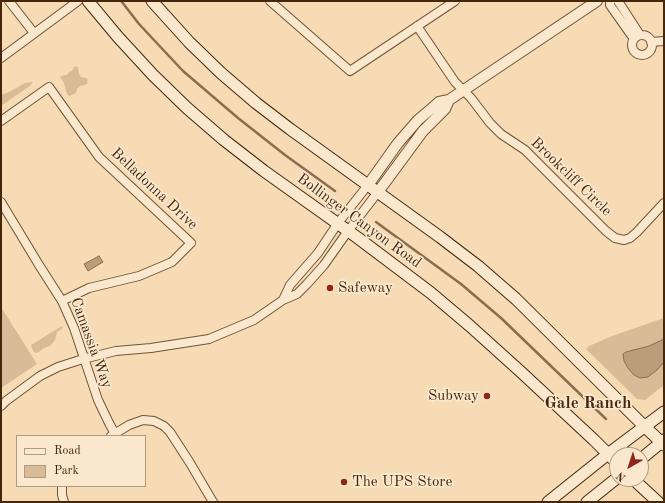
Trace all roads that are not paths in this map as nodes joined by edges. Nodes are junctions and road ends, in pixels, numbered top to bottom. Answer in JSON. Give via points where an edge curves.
{"nodes":[{"id":1,"x":9,"y":1,"type":"edge"},
{"id":2,"x":78,"y":1,"type":"edge"},
{"id":3,"x":88,"y":1,"type":"edge"},
{"id":4,"x":152,"y":1,"type":"edge"},
{"id":5,"x":270,"y":1,"type":"edge"},
{"id":6,"x":455,"y":1,"type":"edge"},
{"id":7,"x":597,"y":1,"type":"edge"},
{"id":8,"x":610,"y":1,"type":"edge"},
{"id":9,"x":618,"y":1,"type":"edge"},
{"id":10,"x":417,"y":26,"type":"junction"},
{"id":11,"x":34,"y":33,"type":"junction"},
{"id":12,"x":637,"y":37,"type":"junction"},
{"id":13,"x":664,"y":41,"type":"edge"},
{"id":14,"x":651,"y":42,"type":"junction"},
{"id":15,"x":1,"y":58,"type":"edge"},
{"id":16,"x":463,"y":90,"type":"junction"},
{"id":17,"x":449,"y":100,"type":"junction"},
{"id":18,"x":1,"y":121,"type":"edge"},
{"id":19,"x":368,"y":185,"type":"junction"},
{"id":20,"x":378,"y":192,"type":"junction"},
{"id":21,"x":1,"y":202,"type":"edge"},
{"id":22,"x":664,"y":203,"type":"edge"},
{"id":23,"x":338,"y":223,"type":"junction"},
{"id":24,"x":348,"y":231,"type":"junction"},
{"id":25,"x":62,"y":300,"type":"junction"},
{"id":26,"x":284,"y":300,"type":"junction"},
{"id":27,"x":83,"y":359,"type":"junction"},
{"id":28,"x":1,"y":406,"type":"edge"},
{"id":29,"x":664,"y":412,"type":"edge"},
{"id":30,"x":644,"y":426,"type":"junction"},
{"id":31,"x":113,"y":435,"type":"edge"},
{"id":32,"x":663,"y":442,"type":"edge"},
{"id":33,"x":649,"y":453,"type":"edge"},
{"id":34,"x":608,"y":454,"type":"junction"},
{"id":35,"x":609,"y":484,"type":"edge"},
{"id":36,"x":62,"y":487,"type":"edge"},
{"id":37,"x":642,"y":487,"type":"edge"},
{"id":38,"x":64,"y":502,"type":"edge"},
{"id":39,"x":213,"y":502,"type":"edge"},
{"id":40,"x":548,"y":502,"type":"edge"},
{"id":41,"x":587,"y":502,"type":"edge"},
{"id":42,"x":658,"y":502,"type":"edge"}],
"edges":[{"from":1,"to":11,"type":"street"},
{"from":2,"to":11,"type":"street"},
{"from":3,"to":23,"type":"main road","name":"Bollinger Canyon Road","via":[[153,75],[187,108],[264,171]]},
{"from":4,"to":19,"type":"main road","via":[[189,42],[256,104]]},
{"from":5,"to":10,"type":"street","via":[[350,71]]},
{"from":6,"to":10,"type":"street"},
{"from":7,"to":16,"type":"street"},
{"from":8,"to":12,"type":"street"},
{"from":9,"to":12,"type":"street"},
{"from":10,"to":16,"type":"street","name":"Brookcliff Circle"},
{"from":11,"to":15,"type":"street"},
{"from":12,"to":14,"type":"street","via":[[643,35]]},
{"from":12,"to":14,"type":"street","via":[[632,44],[633,50],[638,54],[649,51]]},
{"from":13,"to":14,"type":"street"},
{"from":16,"to":17,"type":"street"},
{"from":16,"to":22,"type":"street","name":"Brookcliff Circle","via":[[501,134],[525,150],[615,238],[630,238]]},
{"from":17,"to":19,"type":"street","via":[[440,102],[418,120]]},
{"from":17,"to":20,"type":"street","via":[[445,109],[423,131]]},
{"from":18,"to":25,"type":"street","name":"Belladonna Drive","via":[[49,87],[99,157],[191,243],[172,262],[139,276],[89,288]]},
{"from":19,"to":20,"type":"main road"},
{"from":19,"to":23,"type":"street"},
{"from":20,"to":24,"type":"street"},
{"from":20,"to":30,"type":"main road","via":[[478,266],[516,299]]},
{"from":21,"to":25,"type":"street","name":"Camassia Way"},
{"from":23,"to":24,"type":"main road","name":"Bollinger Canyon Road"},
{"from":23,"to":26,"type":"street","via":[[318,253],[290,285]]},
{"from":24,"to":26,"type":"street","via":[[307,284],[297,294]]},
{"from":24,"to":34,"type":"main road","name":"Bollinger Canyon Road","via":[[419,283],[465,321]]},
{"from":25,"to":27,"type":"street","name":"Camassia Way"},
{"from":26,"to":27,"type":"street","via":[[254,320],[209,339],[116,351]]},
{"from":27,"to":28,"type":"street","via":[[40,376]]},
{"from":27,"to":31,"type":"street","name":"Camassia Way"},
{"from":29,"to":30,"type":"main road"},
{"from":30,"to":32,"type":"main road"},
{"from":30,"to":34,"type":"main road"},
{"from":31,"to":39,"type":"street","via":[[143,420],[154,421],[164,426]]},
{"from":32,"to":33,"type":"main road"},
{"from":34,"to":40,"type":"main road"},
{"from":35,"to":41,"type":"main road"},
{"from":36,"to":38,"type":"street"},
{"from":37,"to":42,"type":"main road"}]}
